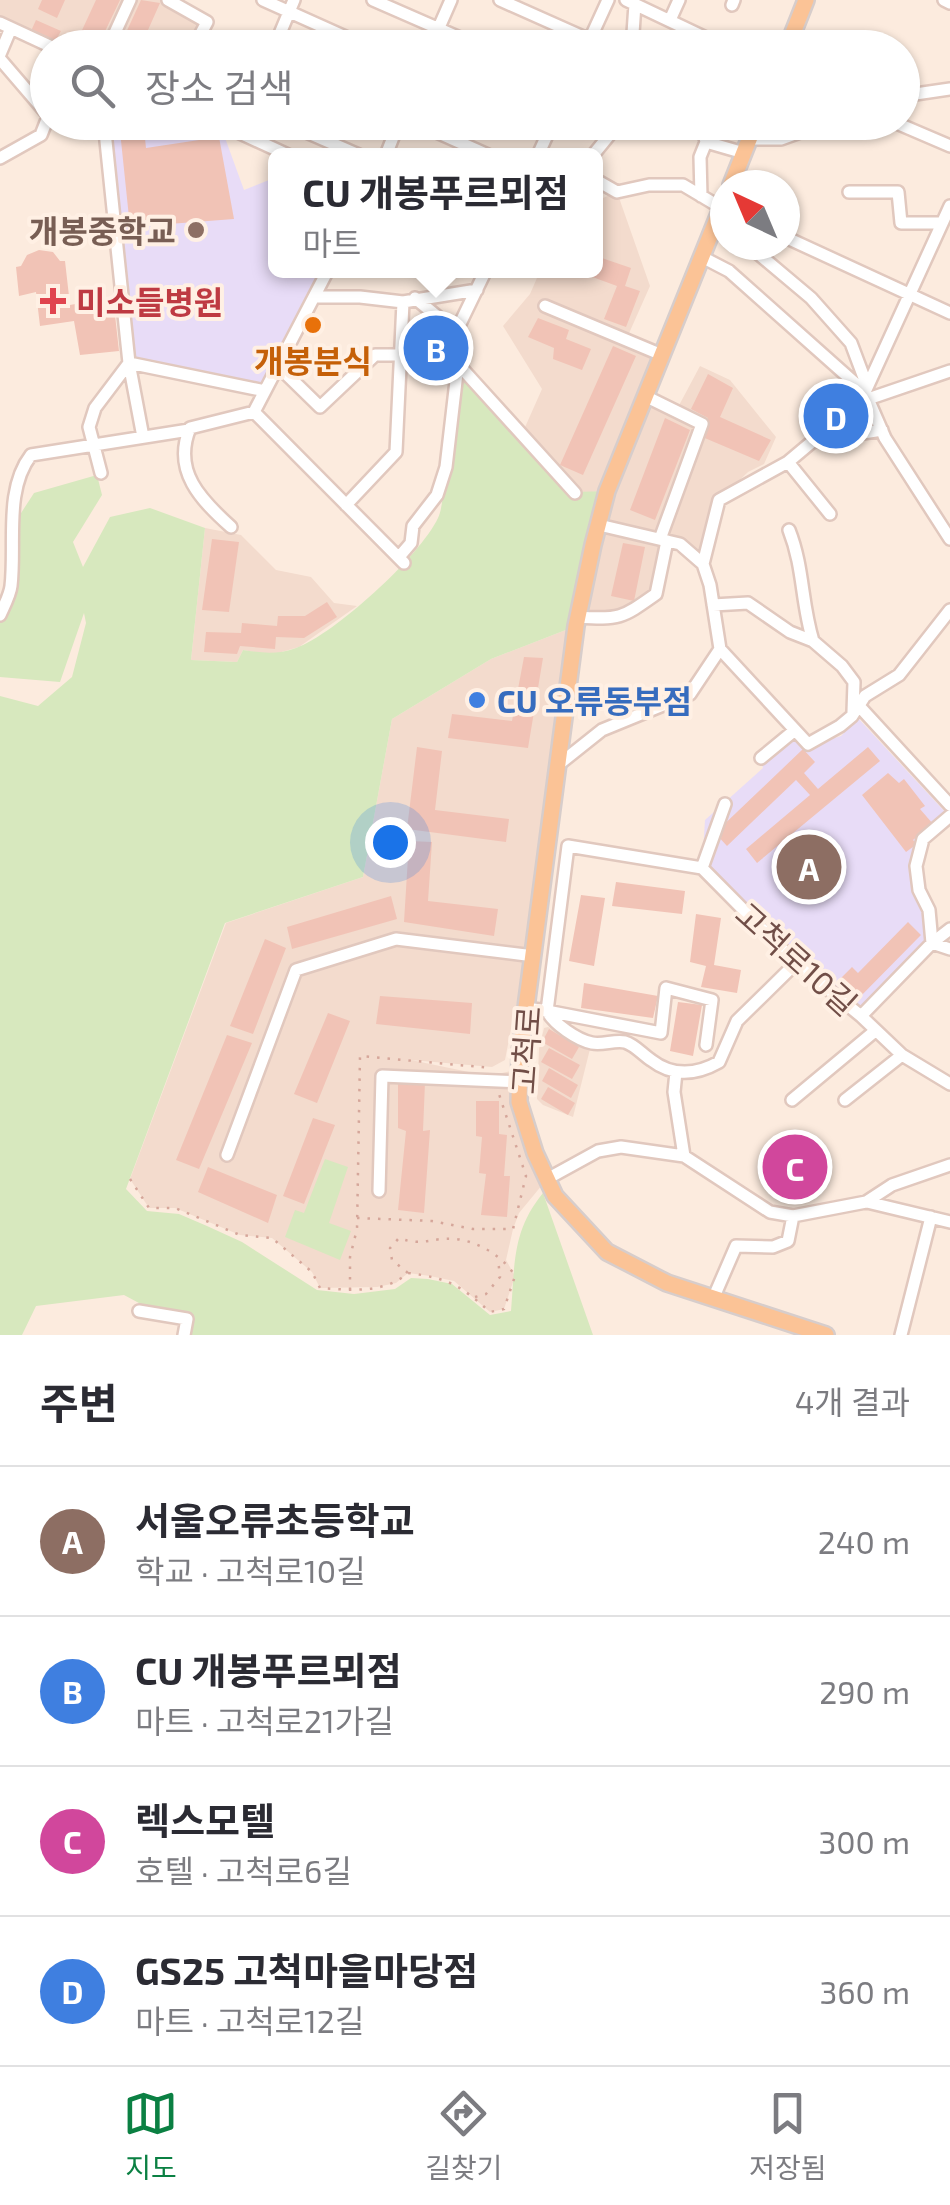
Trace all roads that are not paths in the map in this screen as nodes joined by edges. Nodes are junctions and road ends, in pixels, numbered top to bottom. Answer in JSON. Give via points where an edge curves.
{"nodes":[{"id":1,"x":130,"y":0,"type":"edge"},
{"id":2,"x":168,"y":0,"type":"edge"},
{"id":3,"x":263,"y":0,"type":"edge"},
{"id":4,"x":373,"y":0,"type":"edge"},
{"id":5,"x":451,"y":0,"type":"edge"},
{"id":6,"x":500,"y":0,"type":"edge"},
{"id":7,"x":608,"y":0,"type":"edge"},
{"id":8,"x":679,"y":0,"type":"edge"},
{"id":9,"x":806,"y":0,"type":"edge"},
{"id":10,"x":631,"y":2,"type":"edge"},
{"id":11,"x":292,"y":6,"type":"edge"},
{"id":12,"x":670,"y":20,"type":"junction"},
{"id":13,"x":5,"y":25,"type":"edge"},
{"id":14,"x":437,"y":27,"type":"junction"},
{"id":15,"x":116,"y":30,"type":"edge"},
{"id":16,"x":203,"y":30,"type":"edge"},
{"id":17,"x":282,"y":30,"type":"edge"},
{"id":18,"x":337,"y":30,"type":"edge"},
{"id":19,"x":436,"y":30,"type":"edge"},
{"id":20,"x":444,"y":30,"type":"edge"},
{"id":21,"x":560,"y":30,"type":"edge"},
{"id":22,"x":594,"y":30,"type":"edge"},
{"id":23,"x":632,"y":30,"type":"edge"},
{"id":24,"x":690,"y":30,"type":"edge"},
{"id":25,"x":794,"y":30,"type":"edge"},
{"id":26,"x":30,"y":37,"type":"edge"},
{"id":27,"x":0,"y":57,"type":"edge"},
{"id":28,"x":950,"y":89,"type":"edge"},
{"id":29,"x":920,"y":93,"type":"edge"},
{"id":30,"x":30,"y":94,"type":"edge"},
{"id":31,"x":920,"y":133,"type":"edge"},
{"id":32,"x":34,"y":140,"type":"edge"},
{"id":33,"x":106,"y":140,"type":"edge"},
{"id":34,"x":749,"y":140,"type":"edge"},
{"id":35,"x":776,"y":140,"type":"edge"},
{"id":36,"x":706,"y":142,"type":"joint"},
{"id":37,"x":747,"y":146,"type":"junction"},
{"id":38,"x":950,"y":146,"type":"edge"},
{"id":39,"x":0,"y":158,"type":"edge"},
{"id":40,"x":737,"y":170,"type":"edge"},
{"id":41,"x":603,"y":184,"type":"edge"},
{"id":42,"x":848,"y":192,"type":"dead end"},
{"id":43,"x":701,"y":196,"type":"junction"},
{"id":44,"x":710,"y":200,"type":"edge"},
{"id":45,"x":950,"y":206,"type":"edge"},
{"id":46,"x":942,"y":223,"type":"junction"},
{"id":47,"x":710,"y":243,"type":"edge"},
{"id":48,"x":800,"y":244,"type":"edge"},
{"id":49,"x":702,"y":256,"type":"junction"},
{"id":50,"x":766,"y":260,"type":"edge"},
{"id":51,"x":324,"y":278,"type":"edge"},
{"id":52,"x":482,"y":278,"type":"edge"},
{"id":53,"x":476,"y":290,"type":"junction"},
{"id":54,"x":909,"y":293,"type":"junction"},
{"id":55,"x":314,"y":297,"type":"junction"},
{"id":56,"x":410,"y":300,"type":"junction"},
{"id":57,"x":545,"y":306,"type":"dead end"},
{"id":58,"x":950,"y":312,"type":"edge"},
{"id":59,"x":456,"y":332,"type":"junction"},
{"id":60,"x":402,"y":355,"type":"junction"},
{"id":61,"x":662,"y":355,"type":"junction"},
{"id":62,"x":129,"y":363,"type":"junction"},
{"id":63,"x":458,"y":364,"type":"junction"},
{"id":64,"x":278,"y":366,"type":"junction"},
{"id":65,"x":950,"y":371,"type":"edge"},
{"id":66,"x":265,"y":391,"type":"junction"},
{"id":67,"x":866,"y":391,"type":"junction"},
{"id":68,"x":645,"y":396,"type":"junction"},
{"id":69,"x":254,"y":412,"type":"junction"},
{"id":70,"x":190,"y":430,"type":"junction"},
{"id":71,"x":882,"y":430,"type":"junction"},
{"id":72,"x":143,"y":437,"type":"junction"},
{"id":73,"x":94,"y":445,"type":"junction"},
{"id":74,"x":788,"y":462,"type":"junction"},
{"id":75,"x":101,"y":473,"type":"dead end"},
{"id":76,"x":575,"y":492,"type":"dead end"},
{"id":77,"x":346,"y":505,"type":"junction"},
{"id":78,"x":830,"y":514,"type":"dead end"},
{"id":79,"x":598,"y":525,"type":"junction"},
{"id":80,"x":231,"y":527,"type":"dead end"},
{"id":81,"x":789,"y":530,"type":"dead end"},
{"id":82,"x":950,"y":539,"type":"edge"},
{"id":83,"x":663,"y":540,"type":"junction"},
{"id":84,"x":703,"y":564,"type":"junction"},
{"id":85,"x":713,"y":605,"type":"junction"},
{"id":86,"x":950,"y":610,"type":"edge"},
{"id":87,"x":0,"y":615,"type":"edge"},
{"id":88,"x":578,"y":616,"type":"junction"},
{"id":89,"x":813,"y":641,"type":"junction"},
{"id":90,"x":720,"y":650,"type":"junction"},
{"id":91,"x":856,"y":712,"type":"junction"},
{"id":92,"x":795,"y":730,"type":"junction"},
{"id":93,"x":761,"y":758,"type":"dead end"},
{"id":94,"x":558,"y":766,"type":"junction"},
{"id":95,"x":725,"y":804,"type":"dead end"},
{"id":96,"x":950,"y":805,"type":"edge"},
{"id":97,"x":950,"y":816,"type":"edge"},
{"id":98,"x":702,"y":868,"type":"junction"},
{"id":99,"x":950,"y":929,"type":"edge"},
{"id":100,"x":932,"y":942,"type":"junction"},
{"id":101,"x":950,"y":949,"type":"edge"},
{"id":102,"x":534,"y":956,"type":"junction"},
{"id":103,"x":796,"y":963,"type":"junction"},
{"id":104,"x":526,"y":1008,"type":"junction"},
{"id":105,"x":548,"y":1011,"type":"junction"},
{"id":106,"x":861,"y":1016,"type":"junction"},
{"id":107,"x":875,"y":1031,"type":"junction"},
{"id":108,"x":706,"y":1045,"type":"dead end"},
{"id":109,"x":902,"y":1055,"type":"junction"},
{"id":110,"x":676,"y":1072,"type":"junction"},
{"id":111,"x":519,"y":1082,"type":"junction"},
{"id":112,"x":950,"y":1084,"type":"edge"},
{"id":113,"x":792,"y":1100,"type":"dead end"},
{"id":114,"x":845,"y":1100,"type":"dead end"},
{"id":115,"x":227,"y":1155,"type":"dead end"},
{"id":116,"x":684,"y":1156,"type":"junction"},
{"id":117,"x":950,"y":1165,"type":"edge"},
{"id":118,"x":547,"y":1179,"type":"junction"},
{"id":119,"x":379,"y":1191,"type":"dead end"},
{"id":120,"x":866,"y":1202,"type":"junction"},
{"id":121,"x":794,"y":1216,"type":"junction"},
{"id":122,"x":930,"y":1217,"type":"junction"},
{"id":123,"x":950,"y":1222,"type":"edge"},
{"id":124,"x":714,"y":1299,"type":"junction"},
{"id":125,"x":139,"y":1311,"type":"dead end"},
{"id":126,"x":184,"y":1335,"type":"edge"},
{"id":127,"x":826,"y":1335,"type":"edge"},
{"id":128,"x":901,"y":1335,"type":"edge"}],
"edges":[{"from":1,"to":15,"type":"street"},
{"from":2,"to":16,"type":"street","via":[[208,22]]},
{"from":3,"to":11,"type":"street"},
{"from":4,"to":14,"type":"street"},
{"from":5,"to":14,"type":"street"},
{"from":6,"to":21,"type":"street"},
{"from":7,"to":22,"type":"street"},
{"from":8,"to":12,"type":"street"},
{"from":9,"to":25,"type":"main road"},
{"from":10,"to":12,"type":"street"},
{"from":10,"to":23,"type":"street"},
{"from":11,"to":17,"type":"street"},
{"from":11,"to":18,"type":"street"},
{"from":12,"to":24,"type":"street"},
{"from":13,"to":26,"type":"street"},
{"from":13,"to":27,"type":"street"},
{"from":14,"to":19,"type":"street"},
{"from":14,"to":20,"type":"street"},
{"from":27,"to":30,"type":"street"},
{"from":28,"to":29,"type":"street"},
{"from":31,"to":38,"type":"street"},
{"from":32,"to":39,"type":"street"},
{"from":33,"to":62,"type":"street"},
{"from":34,"to":37,"type":"main road"},
{"from":35,"to":37,"type":"street"},
{"from":36,"to":37,"type":"street"},
{"from":36,"to":43,"type":"street"},
{"from":37,"to":40,"type":"main road"},
{"from":41,"to":43,"type":"street","name":"고척로","via":[[617,192],[682,185]]},
{"from":42,"to":46,"type":"street","via":[[898,192],[901,223]]},
{"from":43,"to":44,"type":"street","name":"고척로"},
{"from":45,"to":46,"type":"street"},
{"from":46,"to":54,"type":"street"},
{"from":47,"to":49,"type":"main road","name":"고척로"},
{"from":48,"to":54,"type":"street"},
{"from":49,"to":61,"type":"main road","name":"고척로"},
{"from":49,"to":67,"type":"street","via":[[728,270]]},
{"from":50,"to":67,"type":"street","via":[[851,344]]},
{"from":51,"to":55,"type":"street"},
{"from":52,"to":53,"type":"street"},
{"from":53,"to":56,"type":"street"},
{"from":53,"to":59,"type":"street"},
{"from":54,"to":58,"type":"street"},
{"from":54,"to":67,"type":"street"},
{"from":55,"to":56,"type":"street"},
{"from":55,"to":64,"type":"street"},
{"from":56,"to":59,"type":"street"},
{"from":56,"to":60,"type":"street"},
{"from":57,"to":61,"type":"street"},
{"from":59,"to":63,"type":"street"},
{"from":60,"to":64,"type":"street","via":[[375,355],[320,408]]},
{"from":60,"to":77,"type":"street","via":[[396,452]]},
{"from":61,"to":68,"type":"main road","name":"고척로"},
{"from":62,"to":66,"type":"street"},
{"from":62,"to":72,"type":"street"},
{"from":62,"to":73,"type":"street","via":[[95,408],[88,427]]},
{"from":63,"to":76,"type":"street"},
{"from":63,"to":77,"type":"street","via":[[446,467],[401,560]]},
{"from":64,"to":66,"type":"street"},
{"from":65,"to":67,"type":"street"},
{"from":66,"to":69,"type":"street"},
{"from":67,"to":71,"type":"street"},
{"from":68,"to":79,"type":"main road","name":"고척로"},
{"from":68,"to":83,"type":"street","via":[[702,424]]},
{"from":69,"to":70,"type":"street"},
{"from":69,"to":77,"type":"street"},
{"from":70,"to":72,"type":"street"},
{"from":70,"to":80,"type":"street","via":[[184,444],[197,497]]},
{"from":71,"to":74,"type":"street","via":[[813,441]]},
{"from":71,"to":82,"type":"street"},
{"from":72,"to":73,"type":"street"},
{"from":73,"to":75,"type":"street"},
{"from":73,"to":87,"type":"street","via":[[31,454],[23,465],[11,532],[11,588]]},
{"from":74,"to":78,"type":"street"},
{"from":74,"to":84,"type":"street","via":[[720,500]]},
{"from":79,"to":83,"type":"street"},
{"from":79,"to":88,"type":"main road","name":"고척로"},
{"from":81,"to":89,"type":"street"},
{"from":83,"to":84,"type":"street","via":[[680,544]]},
{"from":83,"to":88,"type":"street","via":[[656,594],[614,619]]},
{"from":84,"to":85,"type":"street"},
{"from":85,"to":89,"type":"street","via":[[748,603]]},
{"from":85,"to":90,"type":"street"},
{"from":86,"to":91,"type":"street","via":[[899,675],[865,696]]},
{"from":88,"to":94,"type":"main road","name":"고척로"},
{"from":89,"to":91,"type":"street","via":[[854,682]]},
{"from":90,"to":92,"type":"street"},
{"from":90,"to":94,"type":"street","via":[[690,694],[602,730]]},
{"from":91,"to":92,"type":"street","via":[[808,744]]},
{"from":91,"to":96,"type":"street"},
{"from":92,"to":93,"type":"street"},
{"from":94,"to":102,"type":"main road","name":"고척로"},
{"from":95,"to":98,"type":"street"},
{"from":97,"to":100,"type":"street","via":[[924,839],[916,866]]},
{"from":98,"to":103,"type":"street","name":"고척로10길"},
{"from":98,"to":105,"type":"street","via":[[568,846]]},
{"from":99,"to":100,"type":"street"},
{"from":100,"to":101,"type":"street"},
{"from":100,"to":106,"type":"street"},
{"from":102,"to":104,"type":"main road","name":"고척로"},
{"from":102,"to":115,"type":"street","via":[[396,938],[296,970]]},
{"from":103,"to":106,"type":"street","name":"고척로10길"},
{"from":103,"to":110,"type":"street","via":[[737,1021],[719,1062]]},
{"from":104,"to":105,"type":"street"},
{"from":104,"to":111,"type":"main road","name":"고척로"},
{"from":105,"to":108,"type":"street","via":[[661,1033],[666,988],[712,1000]]},
{"from":105,"to":110,"type":"street","via":[[580,1038],[628,1043]]},
{"from":106,"to":107,"type":"street","name":"고척로10길"},
{"from":107,"to":109,"type":"street","name":"고척로10길"},
{"from":107,"to":113,"type":"street"},
{"from":109,"to":112,"type":"street","name":"고척로10길"},
{"from":109,"to":114,"type":"street"},
{"from":110,"to":116,"type":"street"},
{"from":111,"to":118,"type":"main road","name":"고척로","via":[[519,1102]]},
{"from":111,"to":119,"type":"street","via":[[382,1076]]},
{"from":116,"to":118,"type":"street","via":[[622,1147],[598,1151]]},
{"from":116,"to":121,"type":"street","via":[[770,1212]]},
{"from":117,"to":120,"type":"street","via":[[892,1185]]},
{"from":118,"to":124,"type":"main road","name":"고척로","via":[[607,1252]]},
{"from":120,"to":121,"type":"street"},
{"from":120,"to":122,"type":"street"},
{"from":121,"to":124,"type":"street","via":[[788,1241],[736,1246]]},
{"from":122,"to":123,"type":"street"},
{"from":122,"to":128,"type":"street"},
{"from":124,"to":127,"type":"main road","name":"고척로"},
{"from":125,"to":126,"type":"street","via":[[187,1318]]}]}
